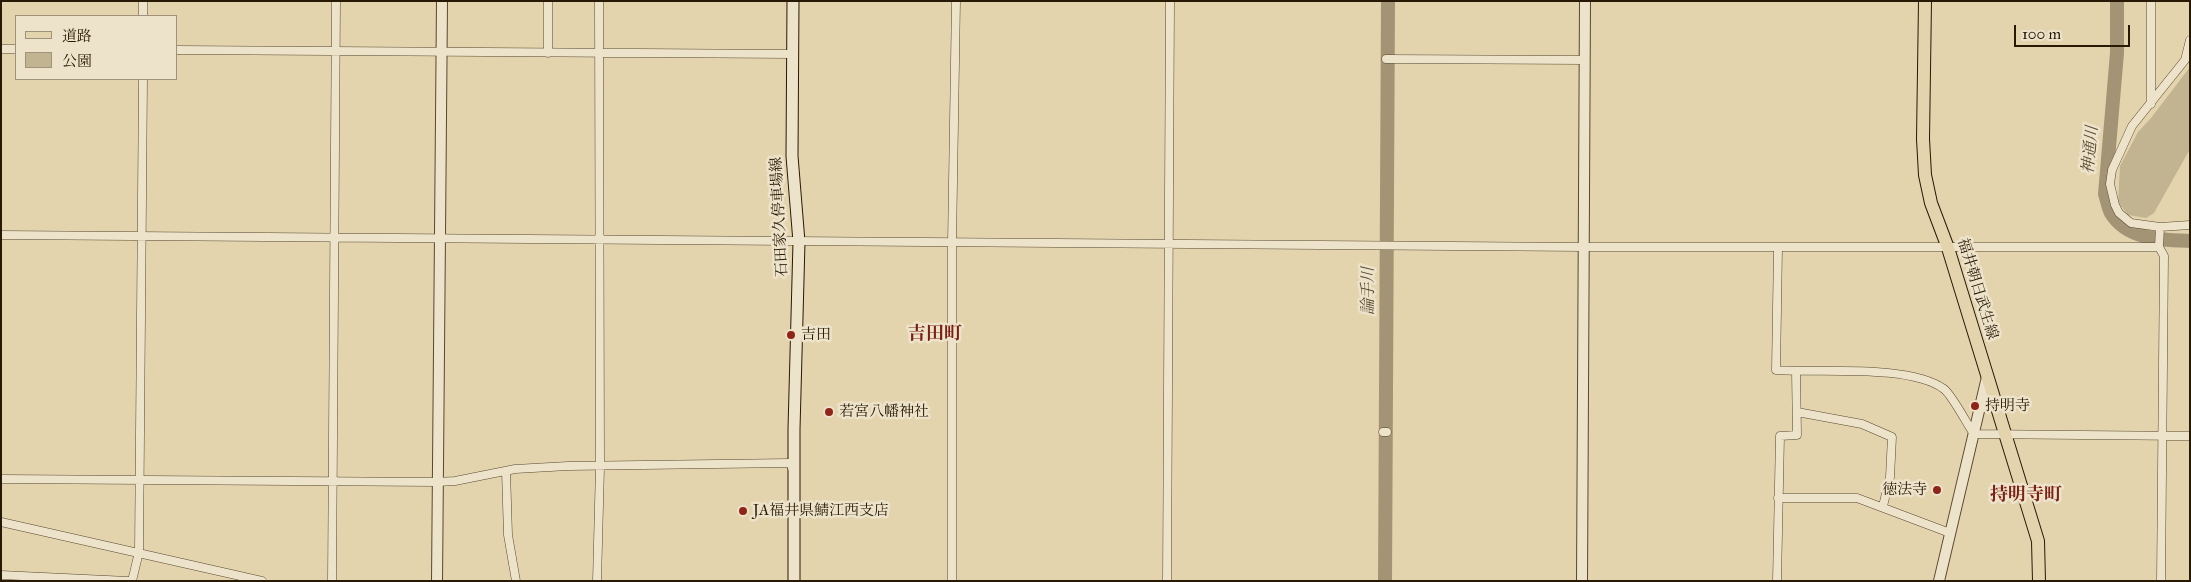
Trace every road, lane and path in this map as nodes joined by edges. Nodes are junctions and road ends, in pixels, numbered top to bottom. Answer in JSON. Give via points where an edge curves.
{"nodes":[{"id":1,"x":143,"y":1,"type":"edge"},
{"id":2,"x":336,"y":1,"type":"edge"},
{"id":3,"x":442,"y":1,"type":"edge"},
{"id":4,"x":548,"y":1,"type":"edge"},
{"id":5,"x":599,"y":1,"type":"edge"},
{"id":6,"x":793,"y":1,"type":"edge"},
{"id":7,"x":956,"y":1,"type":"edge"},
{"id":8,"x":1170,"y":1,"type":"edge"},
{"id":9,"x":1585,"y":1,"type":"edge"},
{"id":10,"x":1925,"y":1,"type":"edge"},
{"id":11,"x":2151,"y":1,"type":"edge"},
{"id":12,"x":143,"y":15,"type":"edge"},
{"id":13,"x":2190,"y":40,"type":"edge"},
{"id":14,"x":1,"y":49,"type":"edge"},
{"id":15,"x":15,"y":49,"type":"edge"},
{"id":16,"x":178,"y":50,"type":"edge"},
{"id":17,"x":336,"y":51,"type":"junction"},
{"id":18,"x":441,"y":52,"type":"junction"},
{"id":19,"x":548,"y":53,"type":"junction"},
{"id":20,"x":599,"y":53,"type":"junction"},
{"id":21,"x":792,"y":54,"type":"junction"},
{"id":22,"x":1388,"y":59,"type":"dead end"},
{"id":23,"x":1585,"y":60,"type":"junction"},
{"id":24,"x":143,"y":80,"type":"edge"},
{"id":25,"x":2151,"y":104,"type":"junction"},
{"id":26,"x":2190,"y":225,"type":"edge"},
{"id":27,"x":2160,"y":230,"type":"junction"},
{"id":28,"x":1,"y":235,"type":"edge"},
{"id":29,"x":141,"y":236,"type":"junction"},
{"id":30,"x":335,"y":238,"type":"junction"},
{"id":31,"x":439,"y":239,"type":"junction"},
{"id":32,"x":598,"y":240,"type":"junction"},
{"id":33,"x":800,"y":242,"type":"junction"},
{"id":34,"x":952,"y":243,"type":"junction"},
{"id":35,"x":1169,"y":244,"type":"junction"},
{"id":36,"x":1584,"y":247,"type":"junction"},
{"id":37,"x":2159,"y":247,"type":"junction"},
{"id":38,"x":1778,"y":248,"type":"junction"},
{"id":39,"x":1948,"y":248,"type":"junction"},
{"id":40,"x":1796,"y":371,"type":"junction"},
{"id":41,"x":1987,"y":377,"type":"junction"},
{"id":42,"x":1797,"y":412,"type":"junction"},
{"id":43,"x":1974,"y":434,"type":"junction"},
{"id":44,"x":2006,"y":434,"type":"junction"},
{"id":45,"x":2162,"y":435,"type":"junction"},
{"id":46,"x":2190,"y":436,"type":"edge"},
{"id":47,"x":600,"y":467,"type":"junction"},
{"id":48,"x":506,"y":471,"type":"junction"},
{"id":49,"x":794,"y":471,"type":"junction"},
{"id":50,"x":1,"y":480,"type":"edge"},
{"id":51,"x":139,"y":480,"type":"junction"},
{"id":52,"x":333,"y":482,"type":"junction"},
{"id":53,"x":437,"y":482,"type":"junction"},
{"id":54,"x":1778,"y":498,"type":"junction"},
{"id":55,"x":1882,"y":506,"type":"junction"},
{"id":56,"x":1,"y":522,"type":"edge"},
{"id":57,"x":1950,"y":533,"type":"junction"},
{"id":58,"x":139,"y":552,"type":"junction"},
{"id":59,"x":6,"y":577,"type":"edge"},
{"id":60,"x":128,"y":581,"type":"edge"},
{"id":61,"x":132,"y":581,"type":"edge"},
{"id":62,"x":260,"y":581,"type":"edge"},
{"id":63,"x":332,"y":581,"type":"edge"},
{"id":64,"x":436,"y":581,"type":"edge"},
{"id":65,"x":516,"y":581,"type":"edge"},
{"id":66,"x":596,"y":581,"type":"edge"},
{"id":67,"x":794,"y":581,"type":"edge"},
{"id":68,"x":952,"y":581,"type":"edge"},
{"id":69,"x":1167,"y":581,"type":"edge"},
{"id":70,"x":1582,"y":581,"type":"edge"},
{"id":71,"x":1777,"y":581,"type":"edge"},
{"id":72,"x":1939,"y":581,"type":"edge"},
{"id":73,"x":2040,"y":581,"type":"edge"},
{"id":74,"x":2161,"y":581,"type":"edge"}],
"edges":[{"from":1,"to":12,"type":"street"},
{"from":2,"to":17,"type":"street"},
{"from":3,"to":18,"type":"street"},
{"from":4,"to":19,"type":"street"},
{"from":5,"to":20,"type":"street"},
{"from":6,"to":21,"type":"main road","name":"石田家久停車場線"},
{"from":7,"to":34,"type":"street"},
{"from":8,"to":35,"type":"street"},
{"from":9,"to":23,"type":"street"},
{"from":10,"to":39,"type":"main road","name":"福井朝日武生線","via":[[1925,174],[1931,203]]},
{"from":11,"to":25,"type":"street"},
{"from":13,"to":25,"type":"street","via":[[2185,60]]},
{"from":14,"to":15,"type":"street"},
{"from":16,"to":17,"type":"street"},
{"from":17,"to":18,"type":"street"},
{"from":17,"to":30,"type":"street"},
{"from":18,"to":19,"type":"street"},
{"from":18,"to":31,"type":"street"},
{"from":19,"to":20,"type":"street"},
{"from":20,"to":21,"type":"street"},
{"from":20,"to":32,"type":"street"},
{"from":21,"to":33,"type":"main road","name":"石田家久停車場線","via":[[792,156]]},
{"from":22,"to":23,"type":"street"},
{"from":23,"to":36,"type":"street"},
{"from":24,"to":29,"type":"street"},
{"from":25,"to":27,"type":"street","via":[[2132,126],[2112,170],[2110,184],[2120,214],[2131,223]]},
{"from":26,"to":27,"type":"street"},
{"from":27,"to":37,"type":"street"},
{"from":28,"to":29,"type":"street"},
{"from":29,"to":30,"type":"street"},
{"from":29,"to":51,"type":"street"},
{"from":30,"to":31,"type":"street"},
{"from":30,"to":52,"type":"street"},
{"from":31,"to":32,"type":"street"},
{"from":31,"to":53,"type":"street"},
{"from":32,"to":33,"type":"street"},
{"from":32,"to":47,"type":"street"},
{"from":33,"to":34,"type":"street"},
{"from":33,"to":49,"type":"main road","name":"石田家久停車場線"},
{"from":34,"to":35,"type":"street"},
{"from":34,"to":68,"type":"street"},
{"from":35,"to":36,"type":"street"},
{"from":35,"to":69,"type":"street"},
{"from":36,"to":38,"type":"street"},
{"from":36,"to":70,"type":"street"},
{"from":37,"to":39,"type":"street"},
{"from":37,"to":45,"type":"street","via":[[2164,256]]},
{"from":38,"to":39,"type":"street"},
{"from":38,"to":40,"type":"street","via":[[1776,370]]},
{"from":39,"to":41,"type":"main road","name":"福井朝日武生線"},
{"from":40,"to":42,"type":"street"},
{"from":40,"to":43,"type":"street","via":[[1900,374],[1926,381],[1944,389]]},
{"from":41,"to":43,"type":"street"},
{"from":41,"to":44,"type":"main road","name":"福井朝日武生線"},
{"from":42,"to":54,"type":"street","via":[[1797,435],[1780,436]]},
{"from":42,"to":55,"type":"street","via":[[1862,424],[1892,437],[1890,477]]},
{"from":43,"to":44,"type":"street"},
{"from":43,"to":57,"type":"street"},
{"from":44,"to":45,"type":"street"},
{"from":44,"to":73,"type":"main road","name":"福井朝日武生線","via":[[2038,541]]},
{"from":45,"to":46,"type":"street"},
{"from":45,"to":74,"type":"street"},
{"from":47,"to":48,"type":"street"},
{"from":47,"to":49,"type":"street","via":[[790,463]]},
{"from":47,"to":66,"type":"street"},
{"from":48,"to":53,"type":"street"},
{"from":48,"to":65,"type":"street","via":[[508,535]]},
{"from":49,"to":67,"type":"main road","name":"石田家久停車場線"},
{"from":50,"to":51,"type":"street"},
{"from":51,"to":52,"type":"street"},
{"from":51,"to":58,"type":"street"},
{"from":52,"to":53,"type":"street"},
{"from":52,"to":63,"type":"street"},
{"from":53,"to":64,"type":"street"},
{"from":54,"to":55,"type":"street","via":[[1857,498]]},
{"from":54,"to":71,"type":"street"},
{"from":55,"to":57,"type":"street"},
{"from":56,"to":58,"type":"street"},
{"from":57,"to":72,"type":"street"},
{"from":58,"to":61,"type":"street"},
{"from":58,"to":62,"type":"street"},
{"from":59,"to":60,"type":"street"}]}
